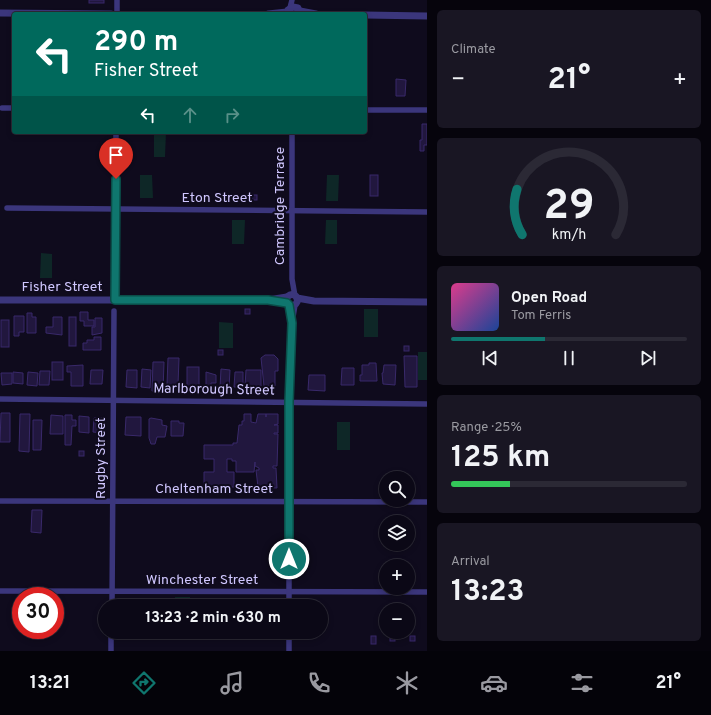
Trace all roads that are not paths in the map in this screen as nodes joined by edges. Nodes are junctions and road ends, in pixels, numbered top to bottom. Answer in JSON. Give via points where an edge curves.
{"nodes":[{"id":1,"x":118,"y":0,"type":"edge"},
{"id":2,"x":293,"y":8,"type":"edge"},
{"id":3,"x":117,"y":12,"type":"edge"},
{"id":4,"x":276,"y":12,"type":"edge"},
{"id":5,"x":308,"y":12,"type":"edge"},
{"id":6,"x":0,"y":13,"type":"edge"},
{"id":7,"x":12,"y":13,"type":"edge"},
{"id":8,"x":367,"y":15,"type":"edge"},
{"id":9,"x":427,"y":16,"type":"edge"},
{"id":10,"x":2,"y":108,"type":"dead end"},
{"id":11,"x":12,"y":108,"type":"edge"},
{"id":12,"x":367,"y":110,"type":"edge"},
{"id":13,"x":427,"y":110,"type":"edge"},
{"id":14,"x":116,"y":134,"type":"edge"},
{"id":15,"x":292,"y":134,"type":"edge"},
{"id":16,"x":7,"y":208,"type":"dead end"},
{"id":17,"x":116,"y":210,"type":"junction"},
{"id":18,"x":293,"y":210,"type":"junction"},
{"id":19,"x":427,"y":212,"type":"edge"},
{"id":20,"x":0,"y":300,"type":"edge"},
{"id":21,"x":115,"y":300,"type":"junction"},
{"id":22,"x":292,"y":300,"type":"junction"},
{"id":23,"x":427,"y":302,"type":"edge"},
{"id":24,"x":114,"y":311,"type":"dead end"},
{"id":25,"x":0,"y":399,"type":"edge"},
{"id":26,"x":113,"y":400,"type":"junction"},
{"id":27,"x":289,"y":402,"type":"junction"},
{"id":28,"x":427,"y":404,"type":"edge"},
{"id":29,"x":0,"y":501,"type":"edge"},
{"id":30,"x":112,"y":501,"type":"junction"},
{"id":31,"x":289,"y":502,"type":"junction"},
{"id":32,"x":427,"y":502,"type":"edge"},
{"id":33,"x":0,"y":591,"type":"edge"},
{"id":34,"x":112,"y":592,"type":"junction"},
{"id":35,"x":289,"y":592,"type":"junction"},
{"id":36,"x":427,"y":592,"type":"edge"},
{"id":37,"x":112,"y":599,"type":"edge"},
{"id":38,"x":289,"y":599,"type":"edge"},
{"id":39,"x":111,"y":639,"type":"edge"},
{"id":40,"x":289,"y":639,"type":"edge"},
{"id":41,"x":111,"y":651,"type":"edge"},
{"id":42,"x":289,"y":651,"type":"edge"}],
"edges":[{"from":1,"to":3,"type":"street"},
{"from":2,"to":4,"type":"street"},
{"from":2,"to":5,"type":"street"},
{"from":6,"to":7,"type":"street"},
{"from":8,"to":9,"type":"street"},
{"from":10,"to":11,"type":"street"},
{"from":12,"to":13,"type":"street"},
{"from":14,"to":17,"type":"street"},
{"from":15,"to":18,"type":"street","name":"Cambridge Terrace"},
{"from":16,"to":17,"type":"street","name":"Eton Street"},
{"from":17,"to":18,"type":"street","name":"Eton Street"},
{"from":17,"to":21,"type":"street"},
{"from":18,"to":19,"type":"street","name":"Eton Street"},
{"from":18,"to":22,"type":"street","name":"Cambridge Terrace"},
{"from":20,"to":21,"type":"street","name":"Fisher Street"},
{"from":21,"to":22,"type":"street","name":"Fisher Street"},
{"from":22,"to":23,"type":"street","name":"Fisher Street"},
{"from":22,"to":27,"type":"street","name":"Cambridge Terrace"},
{"from":24,"to":26,"type":"street","name":"Rugby Street"},
{"from":25,"to":26,"type":"street","name":"Marlborough Street"},
{"from":26,"to":27,"type":"street","name":"Marlborough Street"},
{"from":26,"to":30,"type":"street","name":"Rugby Street"},
{"from":27,"to":28,"type":"street","name":"Marlborough Street"},
{"from":27,"to":31,"type":"street","name":"Cambridge Terrace"},
{"from":29,"to":30,"type":"street","name":"Cheltenham Street"},
{"from":30,"to":31,"type":"street","name":"Cheltenham Street"},
{"from":30,"to":34,"type":"street","name":"Rugby Street"},
{"from":31,"to":32,"type":"street","name":"Cheltenham Street"},
{"from":31,"to":35,"type":"street","name":"Cambridge Terrace"},
{"from":33,"to":34,"type":"street","name":"Winchester Street"},
{"from":34,"to":35,"type":"street","name":"Winchester Street"},
{"from":34,"to":37,"type":"street","name":"Rugby Street"},
{"from":35,"to":36,"type":"street","name":"Winchester Street"},
{"from":35,"to":38,"type":"street","name":"Cambridge Terrace"},
{"from":39,"to":41,"type":"street"},
{"from":40,"to":42,"type":"street"}]}
